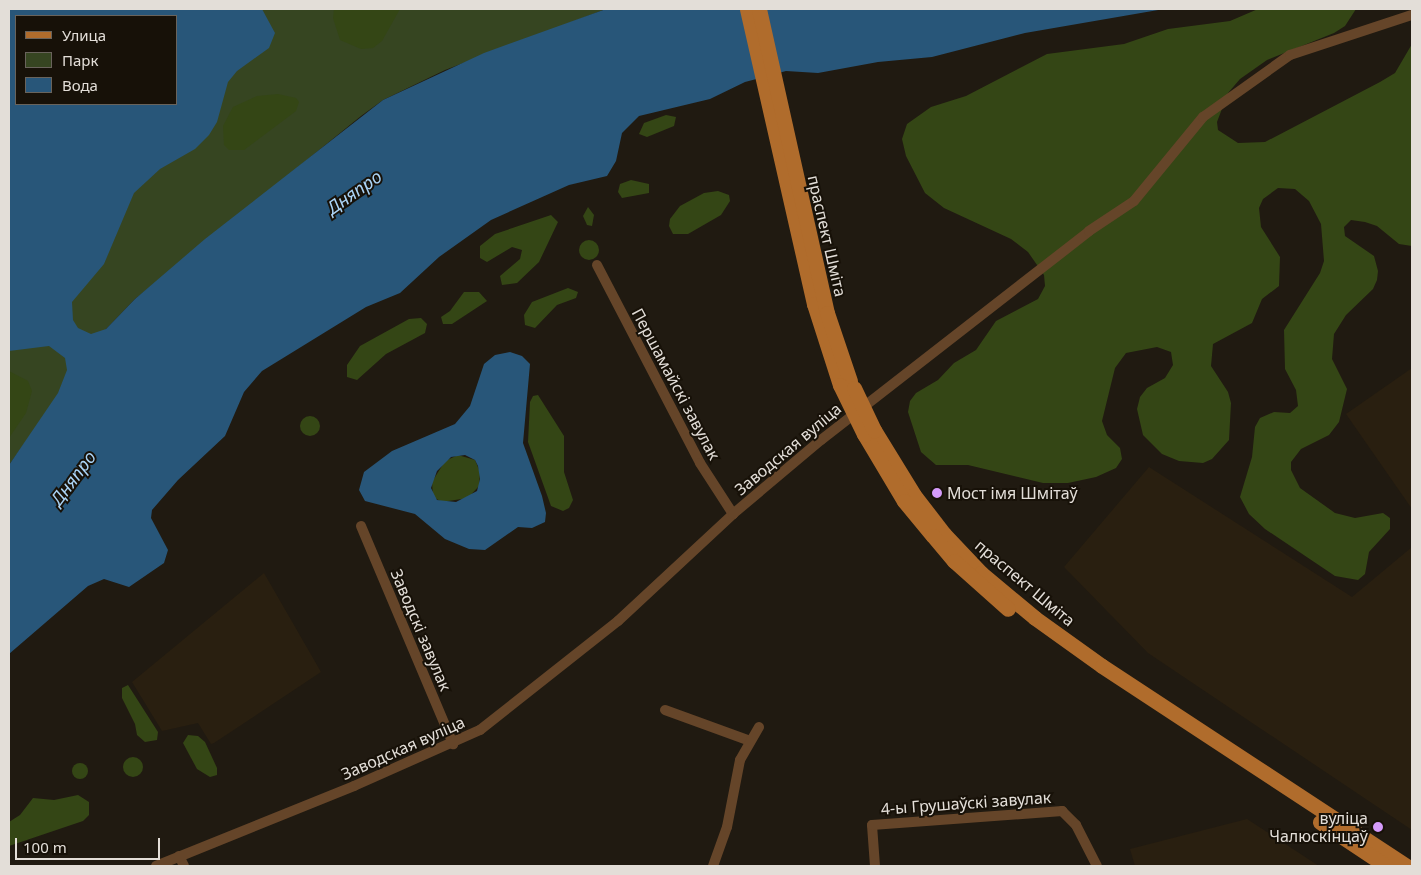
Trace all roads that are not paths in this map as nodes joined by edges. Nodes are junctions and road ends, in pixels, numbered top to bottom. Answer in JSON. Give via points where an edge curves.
{"nodes":[{"id":1,"x":747,"y":9,"type":"edge"},
{"id":2,"x":758,"y":9,"type":"edge"},
{"id":3,"x":1412,"y":15,"type":"edge"},
{"id":4,"x":791,"y":184,"type":"junction"},
{"id":5,"x":597,"y":265,"type":"dead end"},
{"id":6,"x":869,"y":432,"type":"junction"},
{"id":7,"x":733,"y":514,"type":"junction"},
{"id":8,"x":361,"y":526,"type":"dead end"},
{"id":9,"x":665,"y":710,"type":"dead end"},
{"id":10,"x":759,"y":727,"type":"dead end"},
{"id":11,"x":750,"y":741,"type":"junction"},
{"id":12,"x":454,"y":744,"type":"junction"},
{"id":13,"x":179,"y":856,"type":"junction"},
{"id":14,"x":156,"y":866,"type":"edge"},
{"id":15,"x":184,"y":866,"type":"edge"},
{"id":16,"x":713,"y":866,"type":"edge"},
{"id":17,"x":875,"y":866,"type":"edge"},
{"id":18,"x":1097,"y":866,"type":"edge"},
{"id":19,"x":1386,"y":866,"type":"edge"},
{"id":20,"x":1406,"y":866,"type":"edge"}],
"edges":[{"from":1,"to":4,"type":"main road","name":"праспект Шміта"},
{"from":2,"to":4,"type":"main road","name":"праспект Шміта"},
{"from":3,"to":7,"type":"street","name":"Заводская вуліца","via":[[1290,55],[1203,117],[1134,201],[1089,231],[917,368],[884,389]]},
{"from":4,"to":6,"type":"main road","name":"праспект Шміта","bridge":true,"via":[[820,329]]},
{"from":5,"to":7,"type":"street","name":"Першамайскі завулак","via":[[700,463]]},
{"from":6,"to":19,"type":"main road","name":"праспект Шміта","via":[[904,501],[954,562],[983,588],[1067,653]]},
{"from":6,"to":20,"type":"main road","name":"праспект Шміта","via":[[944,534],[981,573],[1035,618],[1102,666]]},
{"from":7,"to":12,"type":"street","name":"Заводская вуліца","via":[[618,621],[480,730]]},
{"from":8,"to":12,"type":"street","name":"Заводскі завулак"},
{"from":9,"to":11,"type":"street"},
{"from":10,"to":11,"type":"street"},
{"from":11,"to":16,"type":"street","via":[[740,760],[727,826]]},
{"from":12,"to":13,"type":"street","name":"Заводская вуліца"},
{"from":13,"to":14,"type":"street","name":"Заводская вуліца"},
{"from":13,"to":15,"type":"street"},
{"from":17,"to":18,"type":"street","name":"4-ы Грушаўскі завулак","via":[[872,825],[1062,811],[1076,825]]}]}
